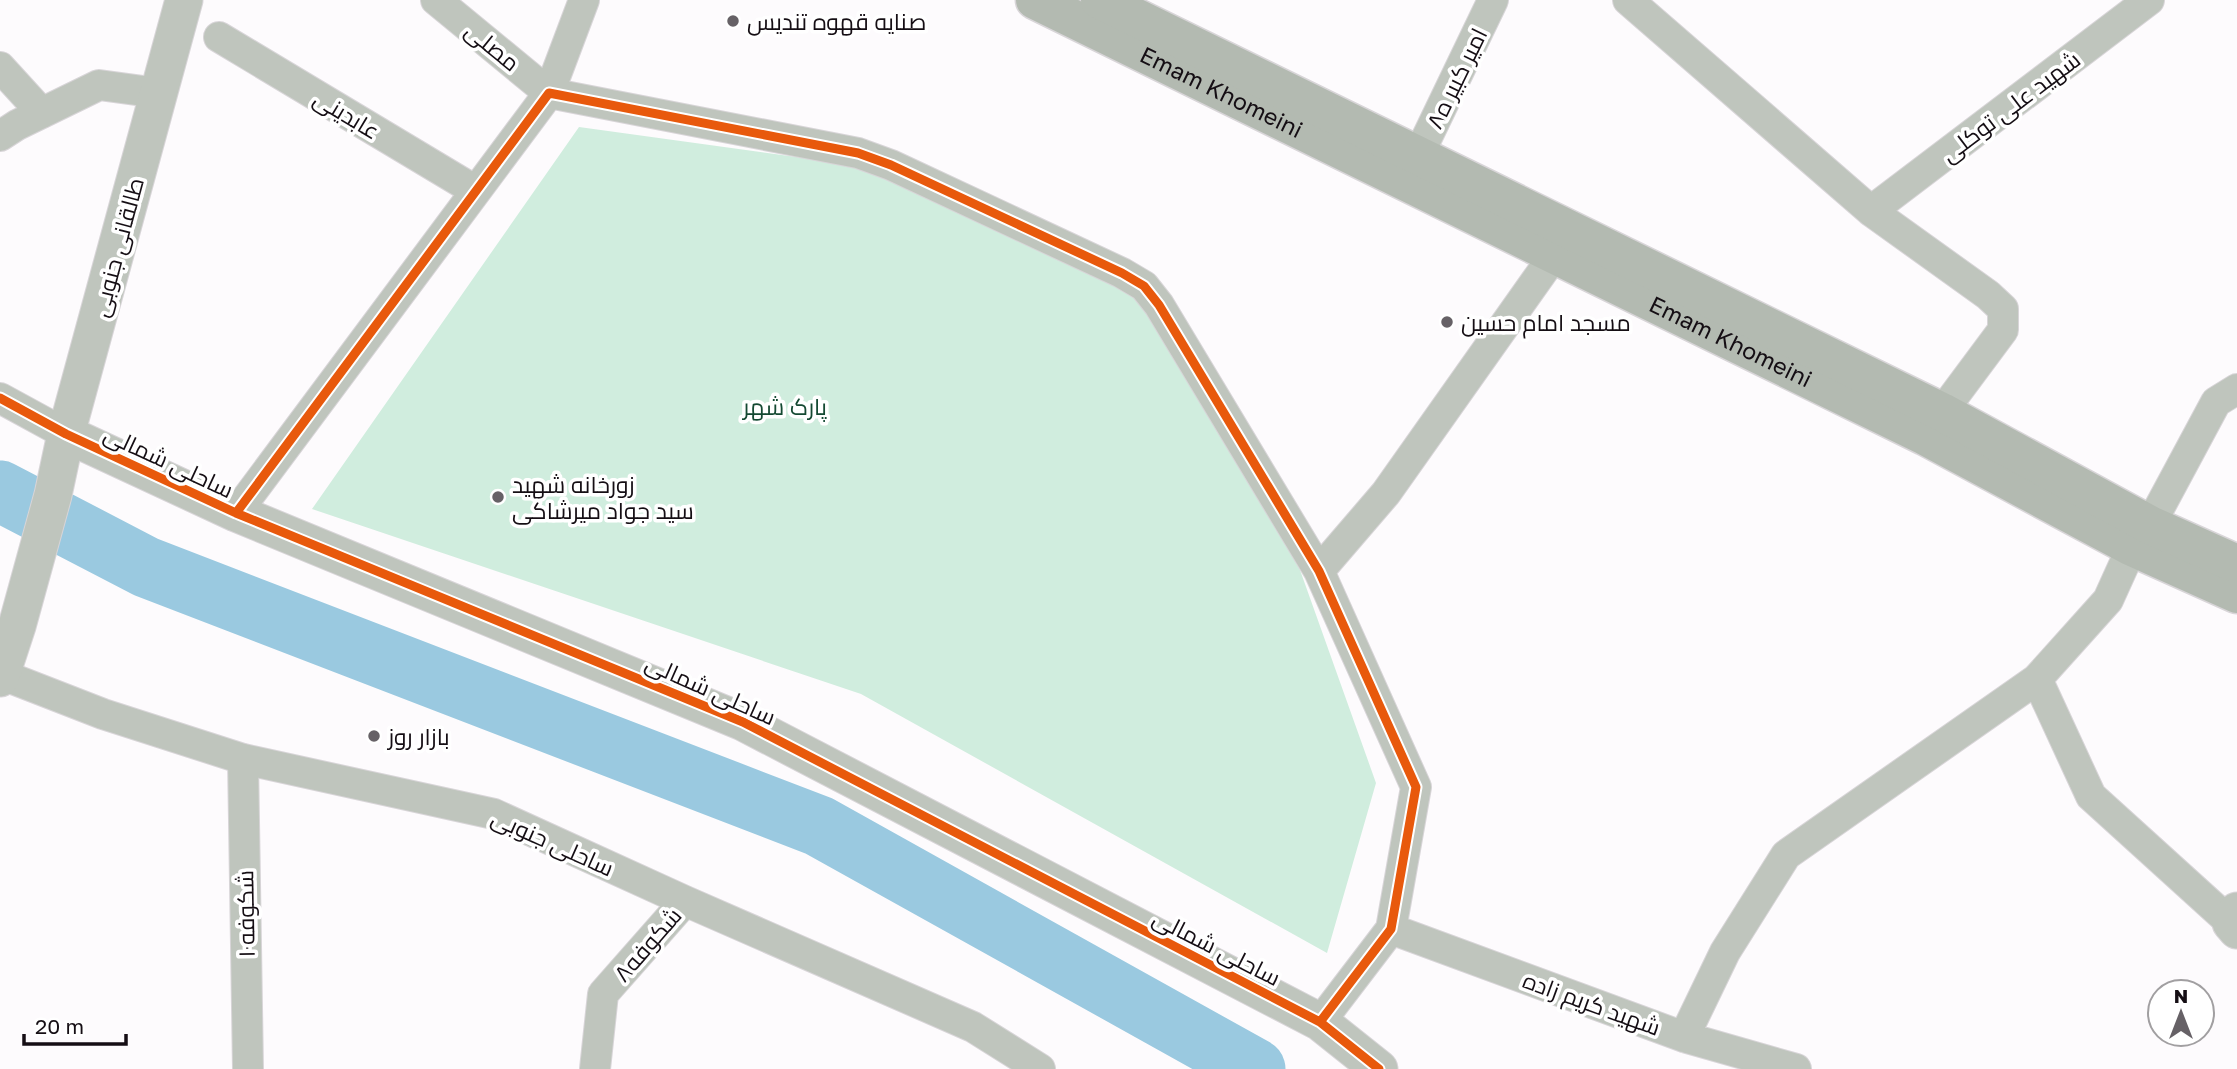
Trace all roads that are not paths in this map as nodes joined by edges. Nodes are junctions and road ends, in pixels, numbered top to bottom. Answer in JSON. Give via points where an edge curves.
{"nodes":[{"id":1,"x":184,"y":0,"type":"edge"},
{"id":2,"x":436,"y":0,"type":"edge"},
{"id":3,"x":584,"y":0,"type":"edge"},
{"id":4,"x":1035,"y":0,"type":"edge"},
{"id":5,"x":1493,"y":0,"type":"edge"},
{"id":6,"x":1628,"y":0,"type":"edge"},
{"id":7,"x":2149,"y":0,"type":"edge"},
{"id":8,"x":1121,"y":4,"type":"edge"},
{"id":9,"x":219,"y":37,"type":"dead end"},
{"id":10,"x":0,"y":67,"type":"edge"},
{"id":11,"x":158,"y":93,"type":"junction"},
{"id":12,"x":549,"y":93,"type":"junction"},
{"id":13,"x":43,"y":113,"type":"junction"},
{"id":14,"x":0,"y":136,"type":"edge"},
{"id":15,"x":1418,"y":156,"type":"junction"},
{"id":16,"x":476,"y":191,"type":"junction"},
{"id":17,"x":1871,"y":211,"type":"junction"},
{"id":18,"x":1555,"y":254,"type":"junction"},
{"id":19,"x":2237,"y":389,"type":"edge"},
{"id":20,"x":0,"y":398,"type":"edge"},
{"id":21,"x":1942,"y":412,"type":"junction"},
{"id":22,"x":66,"y":435,"type":"junction"},
{"id":23,"x":236,"y":513,"type":"junction"},
{"id":24,"x":2141,"y":536,"type":"junction"},
{"id":25,"x":2237,"y":564,"type":"edge"},
{"id":26,"x":1319,"y":571,"type":"junction"},
{"id":27,"x":2237,"y":594,"type":"edge"},
{"id":28,"x":0,"y":676,"type":"edge"},
{"id":29,"x":2037,"y":678,"type":"junction"},
{"id":30,"x":243,"y":759,"type":"junction"},
{"id":31,"x":685,"y":901,"type":"junction"},
{"id":32,"x":2235,"y":921,"type":"edge"},
{"id":33,"x":1391,"y":929,"type":"junction"},
{"id":34,"x":1321,"y":1022,"type":"junction"},
{"id":35,"x":1684,"y":1037,"type":"junction"},
{"id":36,"x":248,"y":1069,"type":"edge"},
{"id":37,"x":595,"y":1069,"type":"edge"},
{"id":38,"x":1040,"y":1069,"type":"edge"},
{"id":39,"x":1379,"y":1069,"type":"edge"},
{"id":40,"x":1796,"y":1069,"type":"edge"}],
"edges":[{"from":1,"to":11,"type":"street","name":"طالقانی جنوبی"},
{"from":2,"to":12,"type":"street","name":"مصلی"},
{"from":3,"to":12,"type":"street"},
{"from":4,"to":18,"type":"main road","name":"Emam Khomeini"},
{"from":5,"to":15,"type":"street","name":"امیر کبیر ه۸"},
{"from":6,"to":17,"type":"street"},
{"from":7,"to":17,"type":"street","name":"شهید علی توکلی"},
{"from":8,"to":15,"type":"main road","name":"Emam Khomeini"},
{"from":9,"to":16,"type":"street","name":"عابدینی"},
{"from":10,"to":13,"type":"street"},
{"from":11,"to":13,"type":"street","via":[[99,85]]},
{"from":11,"to":22,"type":"street","name":"طالقانی جنوبی"},
{"from":12,"to":16,"type":"street"},
{"from":12,"to":26,"type":"street","via":[[858,153],[1144,286],[1160,305]]},
{"from":13,"to":14,"type":"street"},
{"from":15,"to":21,"type":"main road","name":"Emam Khomeini"},
{"from":16,"to":23,"type":"street"},
{"from":17,"to":21,"type":"street","via":[[2003,309],[2003,330]]},
{"from":18,"to":24,"type":"main road","name":"Emam Khomeini","via":[[1925,436]]},
{"from":18,"to":26,"type":"street","via":[[1386,493]]},
{"from":19,"to":24,"type":"street","via":[[2216,402]]},
{"from":20,"to":22,"type":"street","name":"ساحلی شمالی"},
{"from":21,"to":24,"type":"main road","name":"Emam Khomeini"},
{"from":22,"to":23,"type":"street","name":"ساحلی شمالی"},
{"from":22,"to":28,"type":"street","name":"طالقانی جنوبی"},
{"from":23,"to":34,"type":"street","name":"ساحلی شمالی","via":[[743,722]]},
{"from":24,"to":25,"type":"main road","name":"Emam Khomeini"},
{"from":24,"to":27,"type":"main road","name":"Emam Khomeini"},
{"from":24,"to":29,"type":"street","via":[[2108,600]]},
{"from":26,"to":33,"type":"street","via":[[1416,788]]},
{"from":28,"to":30,"type":"street","name":"ساحلی جنوبی","via":[[103,715]]},
{"from":29,"to":32,"type":"street","via":[[2091,796]]},
{"from":29,"to":35,"type":"street","via":[[1786,855],[1725,952]]},
{"from":30,"to":31,"type":"street","name":"ساحلی جنوبی","via":[[494,814]]},
{"from":30,"to":36,"type":"street","name":"شکوفه۱۰"},
{"from":31,"to":37,"type":"street","name":"شکوفه۸","via":[[603,994]]},
{"from":31,"to":38,"type":"street","name":"ساحلی جنوبی","via":[[973,1027]]},
{"from":33,"to":34,"type":"street"},
{"from":33,"to":35,"type":"street","name":"شهید کریم زاده"},
{"from":34,"to":39,"type":"street","name":"ساحلی شمالی"},
{"from":35,"to":40,"type":"street","name":"شهید کریم زاده"}]}
